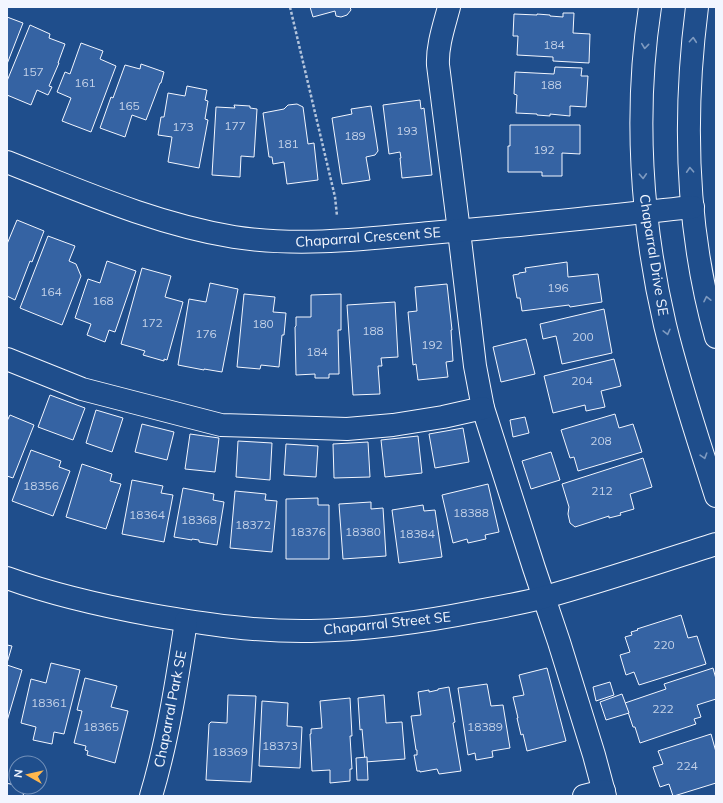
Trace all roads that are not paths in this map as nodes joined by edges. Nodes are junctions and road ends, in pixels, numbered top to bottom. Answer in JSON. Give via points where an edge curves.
{"nodes":[{"id":1,"x":449,"y":7,"type":"edge"},
{"id":2,"x":650,"y":7,"type":"edge"},
{"id":3,"x":697,"y":7,"type":"edge"},
{"id":4,"x":7,"y":162,"type":"edge"},
{"id":5,"x":693,"y":207,"type":"junction"},
{"id":6,"x":646,"y":212,"type":"junction"},
{"id":7,"x":459,"y":231,"type":"junction"},
{"id":8,"x":716,"y":337,"type":"edge"},
{"id":9,"x":7,"y":360,"type":"edge"},
{"id":10,"x":483,"y":408,"type":"junction"},
{"id":11,"x":716,"y":496,"type":"edge"},
{"id":12,"x":716,"y":544,"type":"edge"},
{"id":13,"x":7,"y":578,"type":"edge"},
{"id":14,"x":543,"y":597,"type":"junction"},
{"id":15,"x":186,"y":621,"type":"junction"},
{"id":16,"x":597,"y":794,"type":"edge"},
{"id":17,"x":7,"y":795,"type":"edge"},
{"id":18,"x":12,"y":796,"type":"edge"},
{"id":19,"x":151,"y":796,"type":"edge"}],
"edges":[{"from":1,"to":7,"type":"street","via":[[438,58]]},
{"from":2,"to":6,"type":"street","name":"Chaparral Drive SE","one_way":true,"via":[[642,109]]},
{"from":5,"to":3,"type":"street","one_way":true,"via":[[689,143],[690,88]]},
{"from":4,"to":7,"type":"street","name":"Chaparral Crescent SE","via":[[171,223],[236,237],[267,241],[339,241]]},
{"from":5,"to":6,"type":"street","name":"Chaparral Crescent SE"},
{"from":8,"to":5,"type":"street","one_way":true,"via":[[705,289]]},
{"from":6,"to":7,"type":"street","name":"Chaparral Crescent SE"},
{"from":6,"to":11,"type":"street","name":"Chaparral Drive SE","one_way":true,"via":[[666,330]]},
{"from":7,"to":10,"type":"street","via":[[475,366]]},
{"from":9,"to":10,"type":"street","via":[[82,388],[221,425],[347,429],[400,424]]},
{"from":10,"to":14,"type":"street"},
{"from":12,"to":14,"type":"street","name":"Chaparral Street SE"},
{"from":13,"to":15,"type":"street","name":"Chaparral Street SE","via":[[106,606]]},
{"from":14,"to":15,"type":"street","name":"Chaparral Street SE","via":[[455,616],[340,630],[309,632],[247,629]]},
{"from":14,"to":16,"type":"street","via":[[594,755]]},
{"from":15,"to":19,"type":"street","name":"Chaparral Park SE","via":[[173,700]]},
{"from":17,"to":18,"type":"street"}]}
